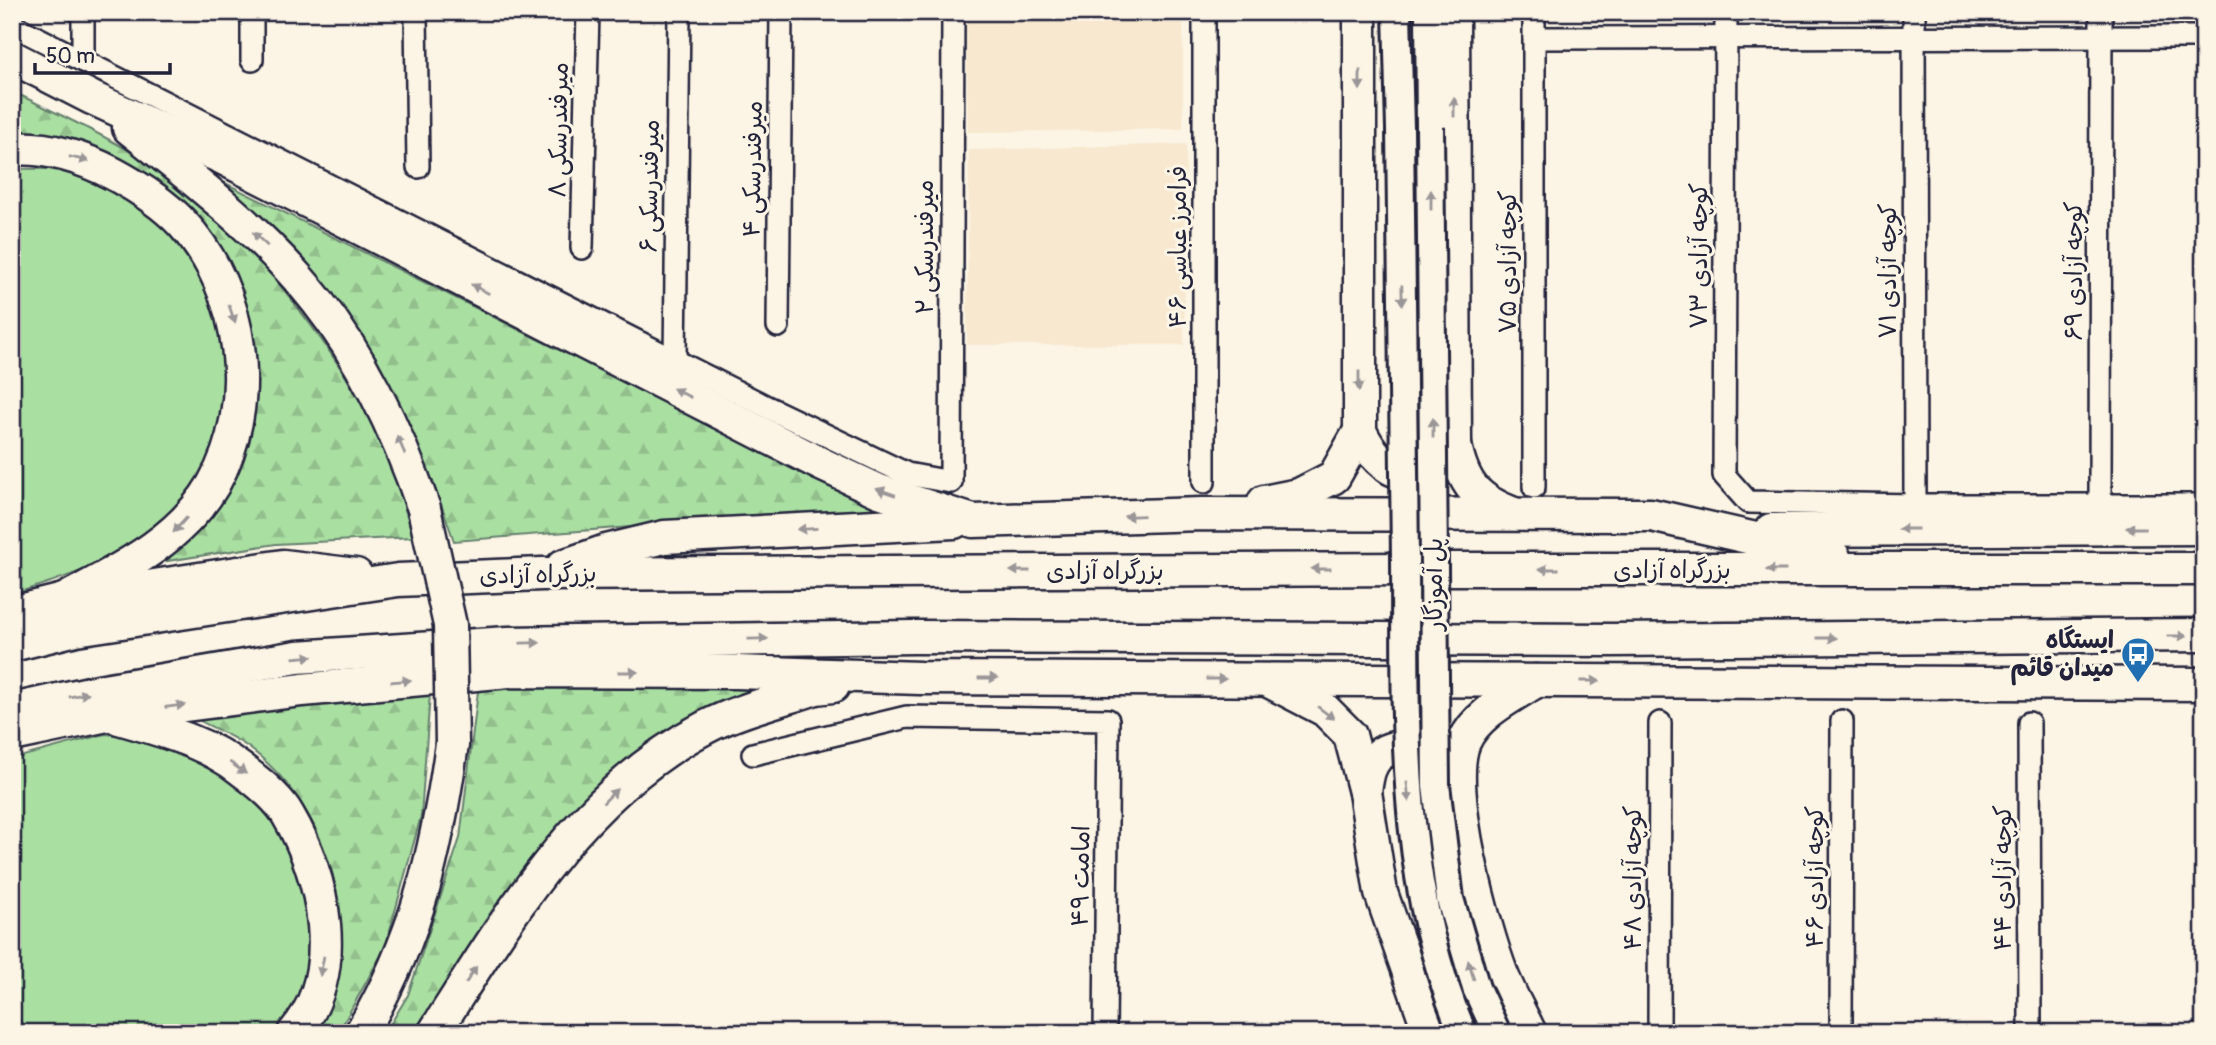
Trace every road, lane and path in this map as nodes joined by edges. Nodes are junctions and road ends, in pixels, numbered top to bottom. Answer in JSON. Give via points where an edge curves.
{"nodes":[{"id":1,"x":83,"y":12,"type":"edge"},
{"id":2,"x":252,"y":12,"type":"edge"},
{"id":3,"x":416,"y":12,"type":"edge"},
{"id":4,"x":588,"y":12,"type":"edge"},
{"id":5,"x":679,"y":12,"type":"edge"},
{"id":6,"x":781,"y":12,"type":"edge"},
{"id":7,"x":953,"y":12,"type":"edge"},
{"id":8,"x":1204,"y":12,"type":"edge"},
{"id":9,"x":1360,"y":12,"type":"edge"},
{"id":10,"x":1397,"y":12,"type":"edge"},
{"id":11,"x":1429,"y":12,"type":"edge"},
{"id":12,"x":1453,"y":12,"type":"edge"},
{"id":13,"x":1534,"y":12,"type":"edge"},
{"id":14,"x":1726,"y":12,"type":"edge"},
{"id":15,"x":1914,"y":12,"type":"edge"},
{"id":16,"x":2101,"y":12,"type":"edge"},
{"id":17,"x":12,"y":25,"type":"edge"},
{"id":18,"x":1914,"y":37,"type":"junction"},
{"id":19,"x":2101,"y":37,"type":"junction"},
{"id":20,"x":2204,"y":37,"type":"edge"},
{"id":21,"x":1534,"y":38,"type":"junction"},
{"id":22,"x":1726,"y":38,"type":"junction"},
{"id":23,"x":12,"y":57,"type":"edge"},
{"id":24,"x":252,"y":60,"type":"dead end"},
{"id":25,"x":83,"y":61,"type":"junction"},
{"id":26,"x":92,"y":98,"type":"junction"},
{"id":27,"x":12,"y":149,"type":"edge"},
{"id":28,"x":418,"y":167,"type":"dead end"},
{"id":29,"x":582,"y":248,"type":"dead end"},
{"id":30,"x":778,"y":326,"type":"dead end"},
{"id":31,"x":675,"y":360,"type":"junction"},
{"id":32,"x":1360,"y":431,"type":"junction"},
{"id":33,"x":1455,"y":444,"type":"junction"},
{"id":34,"x":1204,"y":482,"type":"dead end"},
{"id":35,"x":1534,"y":487,"type":"dead end"},
{"id":36,"x":1915,"y":505,"type":"junction"},
{"id":37,"x":2100,"y":505,"type":"junction"},
{"id":38,"x":2204,"y":505,"type":"edge"},
{"id":39,"x":1202,"y":514,"type":"junction"},
{"id":40,"x":1519,"y":516,"type":"junction"},
{"id":41,"x":973,"y":521,"type":"junction"},
{"id":42,"x":2204,"y":528,"type":"edge"},
{"id":43,"x":1715,"y":530,"type":"junction"},
{"id":44,"x":2204,"y":569,"type":"edge"},
{"id":45,"x":1894,"y":570,"type":"junction"},
{"id":46,"x":542,"y":574,"type":"junction"},
{"id":47,"x":398,"y":580,"type":"junction"},
{"id":48,"x":64,"y":600,"type":"junction"},
{"id":49,"x":12,"y":613,"type":"edge"},
{"id":50,"x":2204,"y":635,"type":"edge"},
{"id":51,"x":1611,"y":640,"type":"junction"},
{"id":52,"x":12,"y":645,"type":"edge"},
{"id":53,"x":2204,"y":664,"type":"edge"},
{"id":54,"x":920,"y":678,"type":"junction"},
{"id":55,"x":1266,"y":680,"type":"junction"},
{"id":56,"x":1536,"y":681,"type":"junction"},
{"id":57,"x":1842,"y":682,"type":"junction"},
{"id":58,"x":2029,"y":683,"type":"junction"},
{"id":59,"x":2203,"y":685,"type":"edge"},
{"id":60,"x":12,"y":710,"type":"edge"},
{"id":61,"x":107,"y":715,"type":"junction"},
{"id":62,"x":1842,"y":720,"type":"dead end"},
{"id":63,"x":1660,"y":723,"type":"dead end"},
{"id":64,"x":2029,"y":723,"type":"dead end"},
{"id":65,"x":12,"y":735,"type":"edge"},
{"id":66,"x":753,"y":754,"type":"dead end"},
{"id":67,"x":1458,"y":786,"type":"junction"},
{"id":68,"x":1364,"y":792,"type":"junction"},
{"id":69,"x":294,"y":1033,"type":"edge"},
{"id":70,"x":361,"y":1033,"type":"edge"},
{"id":71,"x":434,"y":1033,"type":"edge"},
{"id":72,"x":1105,"y":1033,"type":"edge"},
{"id":73,"x":1430,"y":1033,"type":"edge"},
{"id":74,"x":1463,"y":1033,"type":"edge"},
{"id":75,"x":1497,"y":1033,"type":"edge"},
{"id":76,"x":1530,"y":1033,"type":"edge"},
{"id":77,"x":1659,"y":1033,"type":"edge"},
{"id":78,"x":1841,"y":1033,"type":"edge"},
{"id":79,"x":2030,"y":1033,"type":"edge"}],
"edges":[{"from":1,"to":25,"type":"street"},
{"from":2,"to":24,"type":"street"},
{"from":3,"to":28,"type":"street"},
{"from":4,"to":29,"type":"street","name":"میرفندرسکی ۸"},
{"from":5,"to":31,"type":"street","name":"میرفندرسکی ۶"},
{"from":6,"to":30,"type":"street","name":"میرفندرسکی ۴"},
{"from":7,"to":31,"type":"street","name":"میرفندرسکی ۲","via":[[951,482],[907,474]]},
{"from":8,"to":34,"type":"street","name":"فرامرز عباسی ۴۶"},
{"from":9,"to":32,"type":"highway","one_way":true},
{"from":10,"to":74,"type":"main road","name":"پل آموزگار","one_way":true,"bridge":true,"via":[[1407,785],[1422,905]]},
{"from":75,"to":11,"type":"main road","name":"پل آموزگار","one_way":true,"bridge":true,"via":[[1476,988],[1450,899],[1436,785]]},
{"from":33,"to":12,"type":"highway","one_way":true},
{"from":13,"to":21,"type":"street","name":"کوچه آزادی ۷۵"},
{"from":14,"to":22,"type":"street","name":"کوچه آزادی ۷۳"},
{"from":15,"to":18,"type":"street","name":"کوچه آزادی ۷۱"},
{"from":16,"to":19,"type":"street","name":"کوچه آزادی ۶۹"},
{"from":17,"to":25,"type":"street"},
{"from":18,"to":19,"type":"street"},
{"from":18,"to":22,"type":"street"},
{"from":18,"to":36,"type":"street","name":"کوچه آزادی ۷۱"},
{"from":19,"to":20,"type":"street"},
{"from":19,"to":37,"type":"street","name":"کوچه آزادی ۶۹"},
{"from":21,"to":22,"type":"street"},
{"from":21,"to":35,"type":"street","name":"کوچه آزادی ۷۵"},
{"from":22,"to":36,"type":"street","name":"کوچه آزادی ۷۳","via":[[1724,475],[1748,502]]},
{"from":23,"to":26,"type":"highway"},
{"from":25,"to":31,"type":"street"},
{"from":41,"to":26,"type":"highway","one_way":true,"via":[[879,491],[821,464],[223,158]]},
{"from":70,"to":26,"type":"highway","one_way":true,"bridge":true,"via":[[388,987],[416,918],[440,829],[452,744],[450,625],[424,509],[397,437],[357,359],[318,302],[268,246],[209,191]]},
{"from":27,"to":48,"type":"highway","one_way":true,"via":[[89,161],[139,187],[182,223],[218,273],[236,324],[240,379],[234,434],[213,485],[177,530],[133,562]]},
{"from":32,"to":33,"type":"highway","via":[[1370,453],[1386,468],[1407,474],[1429,470],[1447,457]]},
{"from":32,"to":39,"type":"highway","via":[[1334,477],[1299,495]]},
{"from":33,"to":40,"type":"highway","via":[[1461,474],[1476,491],[1492,506]]},
{"from":36,"to":37,"type":"street"},
{"from":37,"to":38,"type":"street"},
{"from":39,"to":40,"type":"highway"},
{"from":39,"to":41,"type":"highway","one_way":true},
{"from":40,"to":43,"type":"highway","via":[[1651,515]]},
{"from":41,"to":46,"type":"highway","one_way":true,"via":[[664,537]]},
{"from":42,"to":43,"type":"highway","one_way":true},
{"from":43,"to":45,"type":"highway"},
{"from":44,"to":45,"type":"highway","name":"بزرگراه آزادی"},
{"from":45,"to":46,"type":"highway","name":"بزرگراه آزادی","one_way":true},
{"from":46,"to":47,"type":"highway","name":"بزرگراه آزادی"},
{"from":47,"to":48,"type":"highway","via":[[284,566]]},
{"from":47,"to":52,"type":"highway","name":"بزرگراه آزادی","via":[[76,629]]},
{"from":48,"to":49,"type":"highway"},
{"from":51,"to":50,"type":"highway","one_way":true},
{"from":51,"to":57,"type":"highway"},
{"from":60,"to":51,"type":"highway","one_way":true,"via":[[297,657],[508,643],[914,637]]},
{"from":53,"to":58,"type":"highway"},
{"from":54,"to":55,"type":"highway","one_way":true},
{"from":61,"to":54,"type":"highway","one_way":true,"via":[[302,690],[509,671]]},
{"from":71,"to":54,"type":"highway","one_way":true,"via":[[499,931],[562,845],[629,778],[707,727],[816,688]]},
{"from":55,"to":56,"type":"highway"},
{"from":55,"to":68,"type":"highway","one_way":true,"via":[[1325,710],[1350,735]]},
{"from":56,"to":57,"type":"highway","one_way":true},
{"from":56,"to":67,"type":"highway","via":[[1473,726],[1463,744]]},
{"from":57,"to":58,"type":"highway"},
{"from":58,"to":59,"type":"highway"},
{"from":61,"to":65,"type":"highway"},
{"from":61,"to":69,"type":"highway","one_way":true,"via":[[200,744],[241,769],[286,812],[305,849],[320,896],[326,946],[317,988]]},
{"from":62,"to":78,"type":"street","name":"کوچه آزادی ۴۶"},
{"from":63,"to":77,"type":"street","name":"کوچه آزادی ۴۸"},
{"from":64,"to":79,"type":"street","name":"کوچه آزادی ۴۴"},
{"from":66,"to":72,"type":"street","name":"امامت ۴۹","via":[[907,717],[1108,720]]},
{"from":67,"to":68,"type":"highway","via":[[1456,769],[1444,754],[1422,747],[1401,748],[1381,753],[1369,768]]},
{"from":67,"to":76,"type":"highway","via":[[1474,878],[1499,963]]},
{"from":68,"to":73,"type":"highway","via":[[1381,893]]}]}
